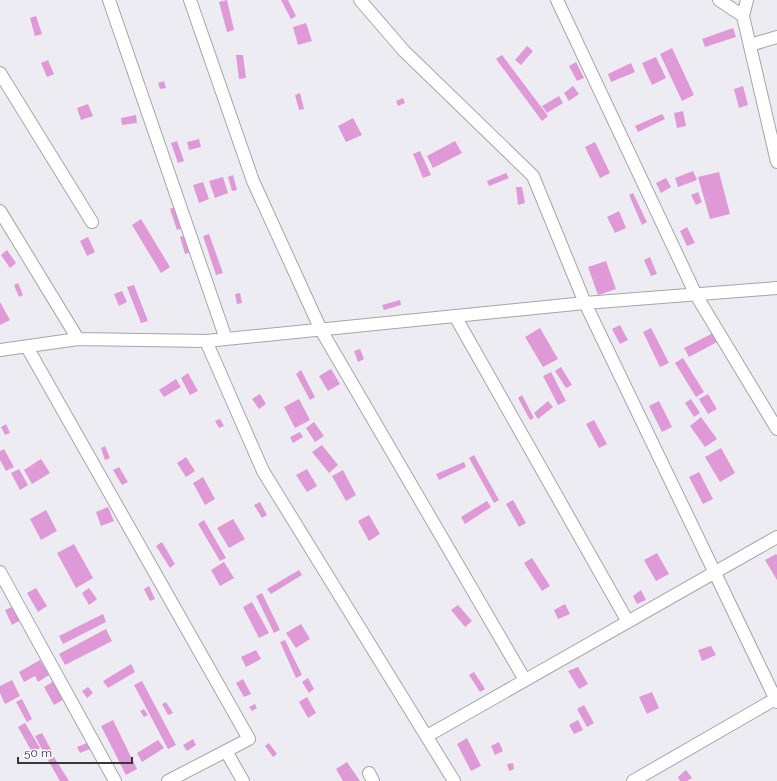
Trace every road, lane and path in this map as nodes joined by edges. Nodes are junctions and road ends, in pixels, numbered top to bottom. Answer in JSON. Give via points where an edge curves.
{"nodes":[{"id":1,"x":109,"y":0,"type":"edge"},
{"id":2,"x":190,"y":0,"type":"edge"},
{"id":3,"x":360,"y":0,"type":"edge"},
{"id":4,"x":557,"y":0,"type":"edge"},
{"id":5,"x":719,"y":0,"type":"edge"},
{"id":6,"x":747,"y":0,"type":"edge"},
{"id":7,"x":744,"y":16,"type":"junction"},
{"id":8,"x":777,"y":37,"type":"edge"},
{"id":9,"x":750,"y":45,"type":"junction"},
{"id":10,"x":0,"y":73,"type":"edge"},
{"id":11,"x":777,"y":162,"type":"edge"},
{"id":12,"x":0,"y":211,"type":"edge"},
{"id":13,"x":92,"y":222,"type":"dead end"},
{"id":14,"x":777,"y":288,"type":"edge"},
{"id":15,"x":696,"y":295,"type":"junction"},
{"id":16,"x":586,"y":303,"type":"junction"},
{"id":17,"x":455,"y":316,"type":"junction"},
{"id":18,"x":321,"y":330,"type":"junction"},
{"id":19,"x":226,"y":339,"type":"junction"},
{"id":20,"x":78,"y":340,"type":"junction"},
{"id":21,"x":206,"y":341,"type":"junction"},
{"id":22,"x":26,"y":347,"type":"junction"},
{"id":23,"x":0,"y":350,"type":"edge"},
{"id":24,"x":777,"y":429,"type":"edge"},
{"id":25,"x":777,"y":537,"type":"edge"},
{"id":26,"x":0,"y":572,"type":"edge"},
{"id":27,"x":715,"y":573,"type":"junction"},
{"id":28,"x":628,"y":622,"type":"junction"},
{"id":29,"x":525,"y":680,"type":"junction"},
{"id":30,"x":776,"y":700,"type":"edge"},
{"id":31,"x":427,"y":736,"type":"junction"},
{"id":32,"x":226,"y":751,"type":"junction"},
{"id":33,"x":115,"y":781,"type":"edge"},
{"id":34,"x":168,"y":781,"type":"edge"},
{"id":35,"x":243,"y":781,"type":"edge"},
{"id":36,"x":454,"y":781,"type":"edge"},
{"id":37,"x":633,"y":781,"type":"edge"}],
"edges":[{"from":1,"to":19,"type":"street"},
{"from":2,"to":18,"type":"street","via":[[253,181]]},
{"from":3,"to":16,"type":"street","via":[[404,51],[533,176]]},
{"from":4,"to":15,"type":"street"},
{"from":5,"to":7,"type":"street"},
{"from":6,"to":7,"type":"street"},
{"from":7,"to":9,"type":"street"},
{"from":8,"to":9,"type":"street"},
{"from":9,"to":11,"type":"street"},
{"from":10,"to":13,"type":"street"},
{"from":12,"to":20,"type":"street"},
{"from":14,"to":15,"type":"street"},
{"from":15,"to":16,"type":"street"},
{"from":15,"to":24,"type":"street"},
{"from":16,"to":17,"type":"street"},
{"from":16,"to":27,"type":"street"},
{"from":17,"to":18,"type":"street"},
{"from":17,"to":28,"type":"street"},
{"from":18,"to":19,"type":"street"},
{"from":18,"to":29,"type":"street"},
{"from":19,"to":21,"type":"street"},
{"from":20,"to":21,"type":"street"},
{"from":20,"to":22,"type":"street"},
{"from":21,"to":31,"type":"street","via":[[263,471]]},
{"from":22,"to":23,"type":"street"},
{"from":22,"to":32,"type":"street","via":[[249,739]]},
{"from":25,"to":27,"type":"street"},
{"from":26,"to":33,"type":"street"},
{"from":27,"to":28,"type":"street"},
{"from":27,"to":30,"type":"street"},
{"from":28,"to":29,"type":"street"},
{"from":29,"to":31,"type":"street"},
{"from":30,"to":37,"type":"street"},
{"from":31,"to":36,"type":"street"},
{"from":32,"to":34,"type":"street"},
{"from":32,"to":35,"type":"street"}]}
